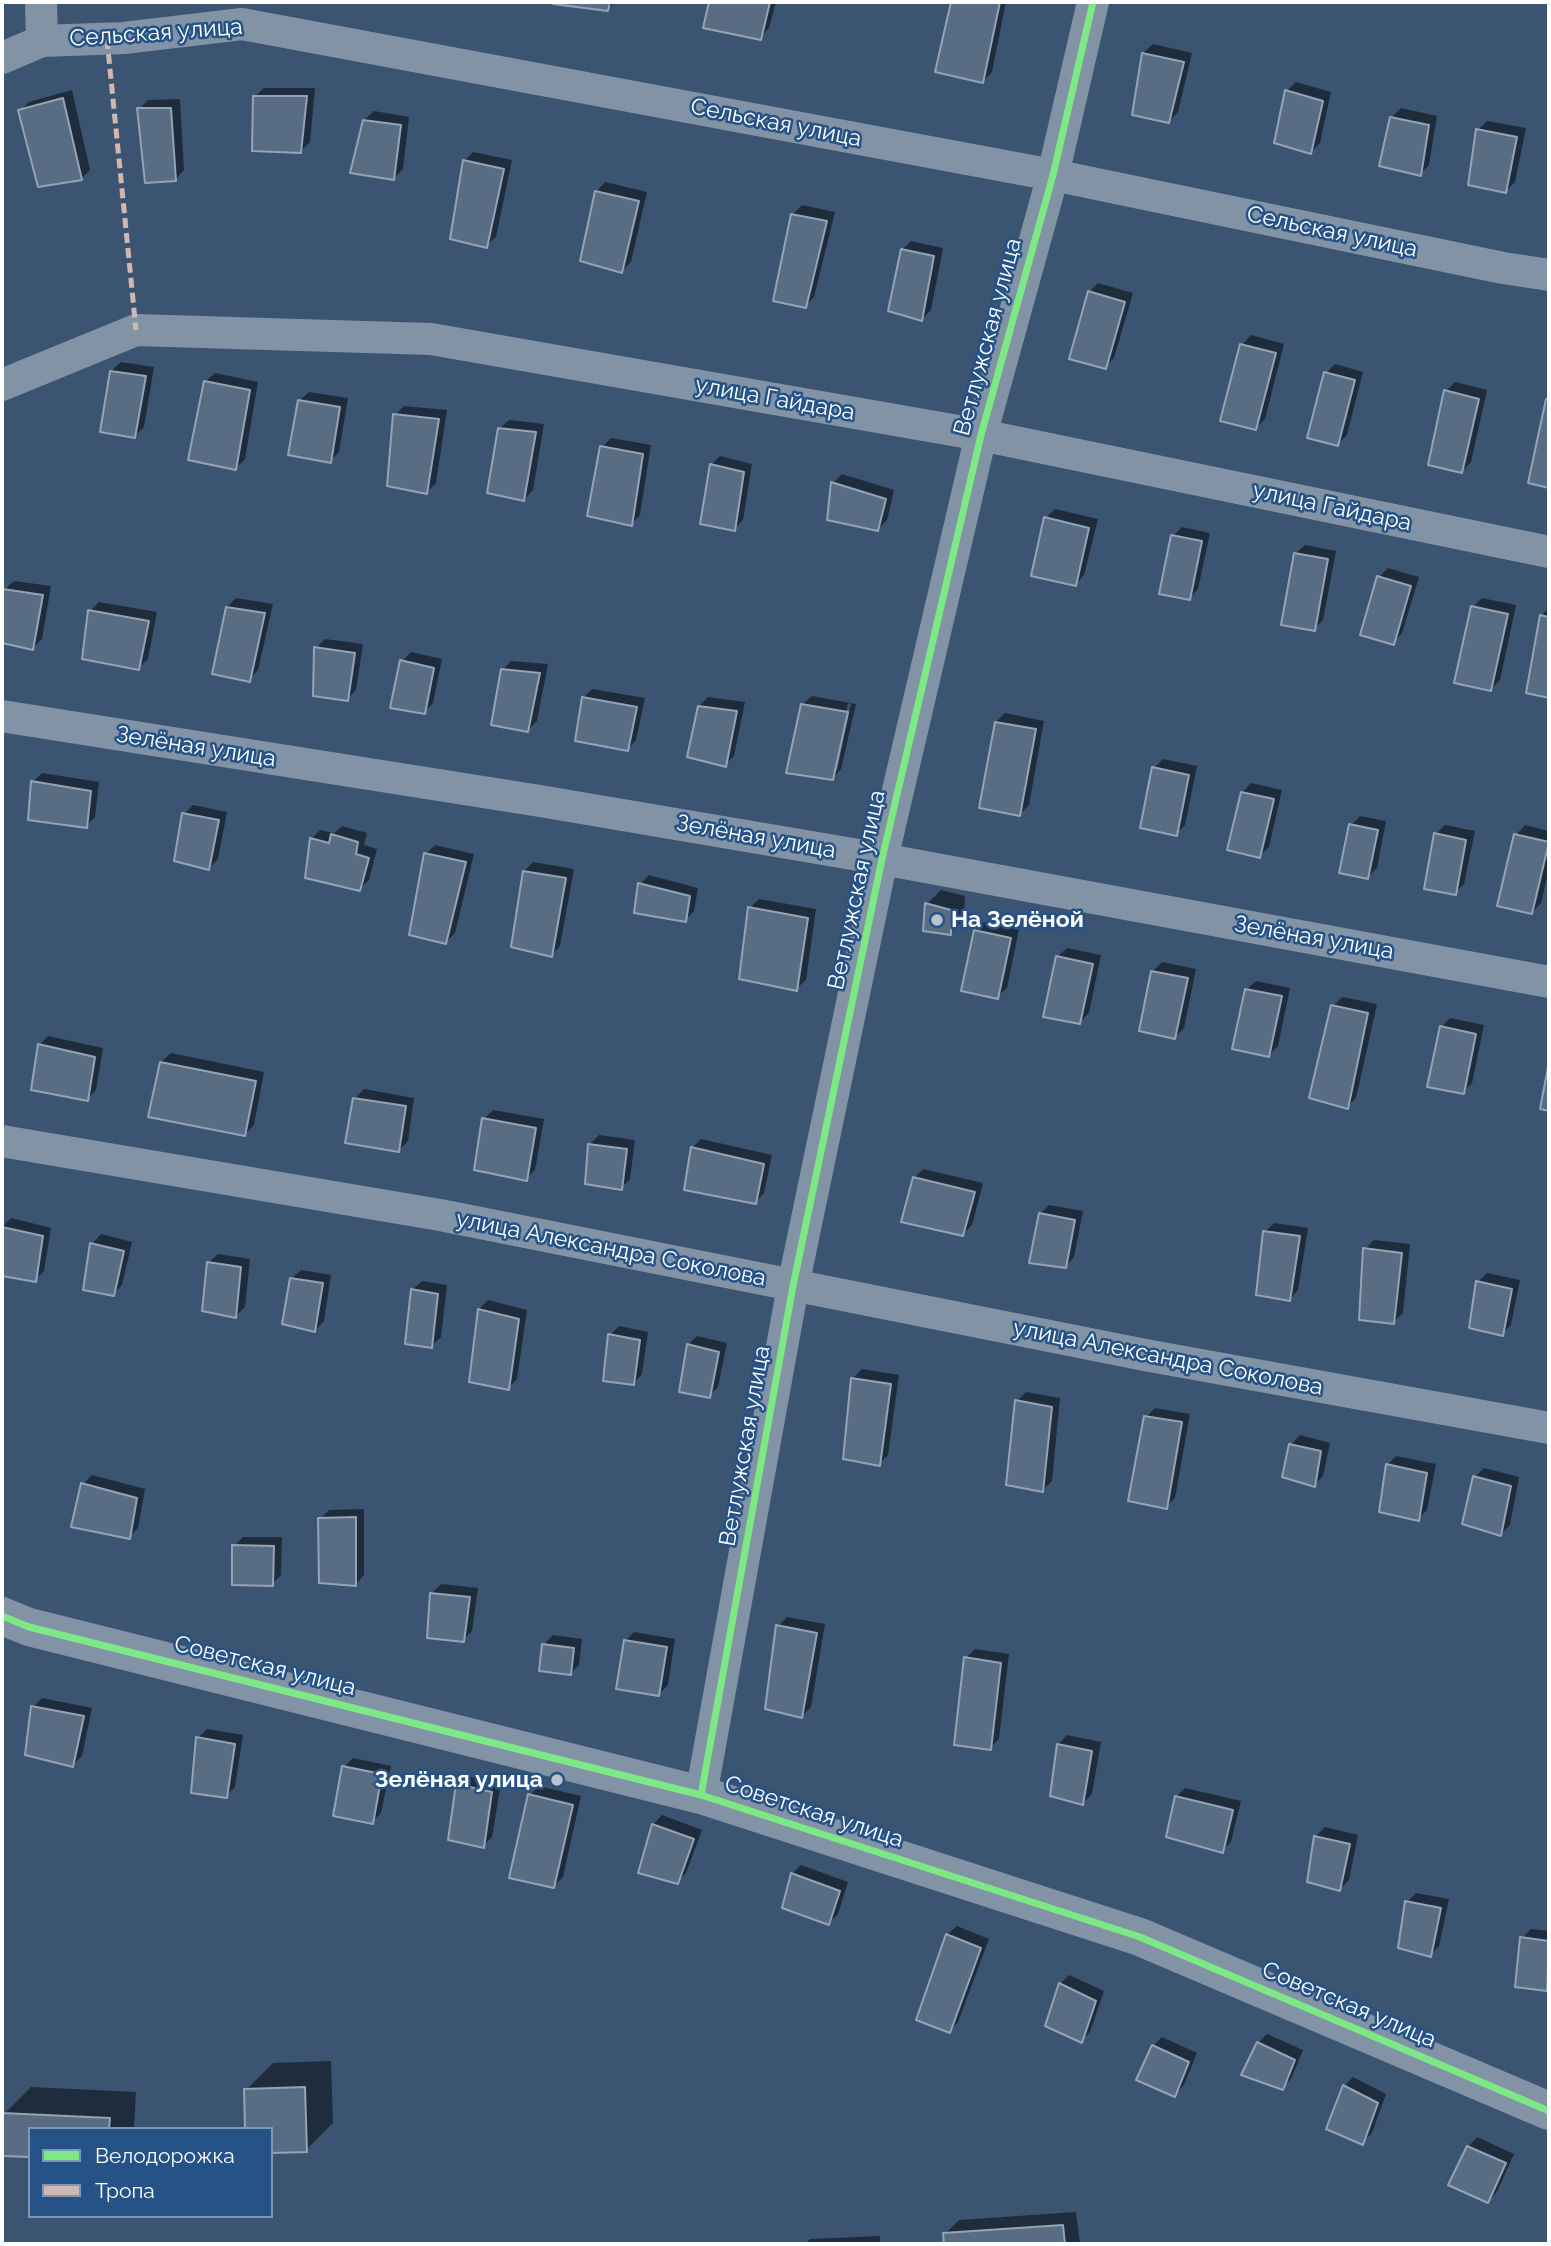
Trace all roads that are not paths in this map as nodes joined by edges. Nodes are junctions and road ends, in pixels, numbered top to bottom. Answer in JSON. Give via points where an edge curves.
{"nodes":[{"id":1,"x":41,"y":2,"type":"edge"},
{"id":2,"x":1093,"y":2,"type":"edge"},
{"id":3,"x":42,"y":41,"type":"junction"},
{"id":4,"x":2,"y":58,"type":"edge"},
{"id":5,"x":1053,"y":175,"type":"junction"},
{"id":6,"x":1549,"y":275,"type":"edge"},
{"id":7,"x":2,"y":385,"type":"edge"},
{"id":8,"x":981,"y":435,"type":"junction"},
{"id":9,"x":1549,"y":552,"type":"edge"},
{"id":10,"x":2,"y":716,"type":"edge"},
{"id":11,"x":882,"y":859,"type":"junction"},
{"id":12,"x":1549,"y":982,"type":"edge"},
{"id":13,"x":2,"y":1141,"type":"edge"},
{"id":14,"x":793,"y":1286,"type":"junction"},
{"id":15,"x":1549,"y":1428,"type":"edge"},
{"id":16,"x":2,"y":1616,"type":"edge"},
{"id":17,"x":701,"y":1795,"type":"junction"},
{"id":18,"x":1549,"y":2111,"type":"edge"}],
"edges":[{"from":1,"to":3,"type":"street"},
{"from":2,"to":5,"type":"street","name":"Ветлужская улица"},
{"from":3,"to":4,"type":"street","name":"Сельская улица"},
{"from":3,"to":5,"type":"street","name":"Сельская улица","via":[[124,38],[242,24]]},
{"from":5,"to":6,"type":"street","name":"Сельская улица"},
{"from":5,"to":8,"type":"street","name":"Ветлужская улица"},
{"from":7,"to":8,"type":"street","name":"улица Гайдара","via":[[136,330],[431,340]]},
{"from":8,"to":9,"type":"street","name":"улица Гайдара"},
{"from":8,"to":11,"type":"street","name":"Ветлужская улица"},
{"from":10,"to":11,"type":"street","name":"Зелёная улица"},
{"from":11,"to":12,"type":"street","name":"Зелёная улица"},
{"from":11,"to":14,"type":"street","name":"Ветлужская улица"},
{"from":13,"to":14,"type":"street","name":"улица Александра Соколова","via":[[440,1214]]},
{"from":14,"to":15,"type":"street","name":"улица Александра Соколова"},
{"from":14,"to":17,"type":"street","name":"Ветлужская улица"},
{"from":16,"to":17,"type":"street","name":"Советская улица","via":[[29,1628]]},
{"from":17,"to":18,"type":"street","name":"Советская улица","via":[[1140,1937]]}]}
